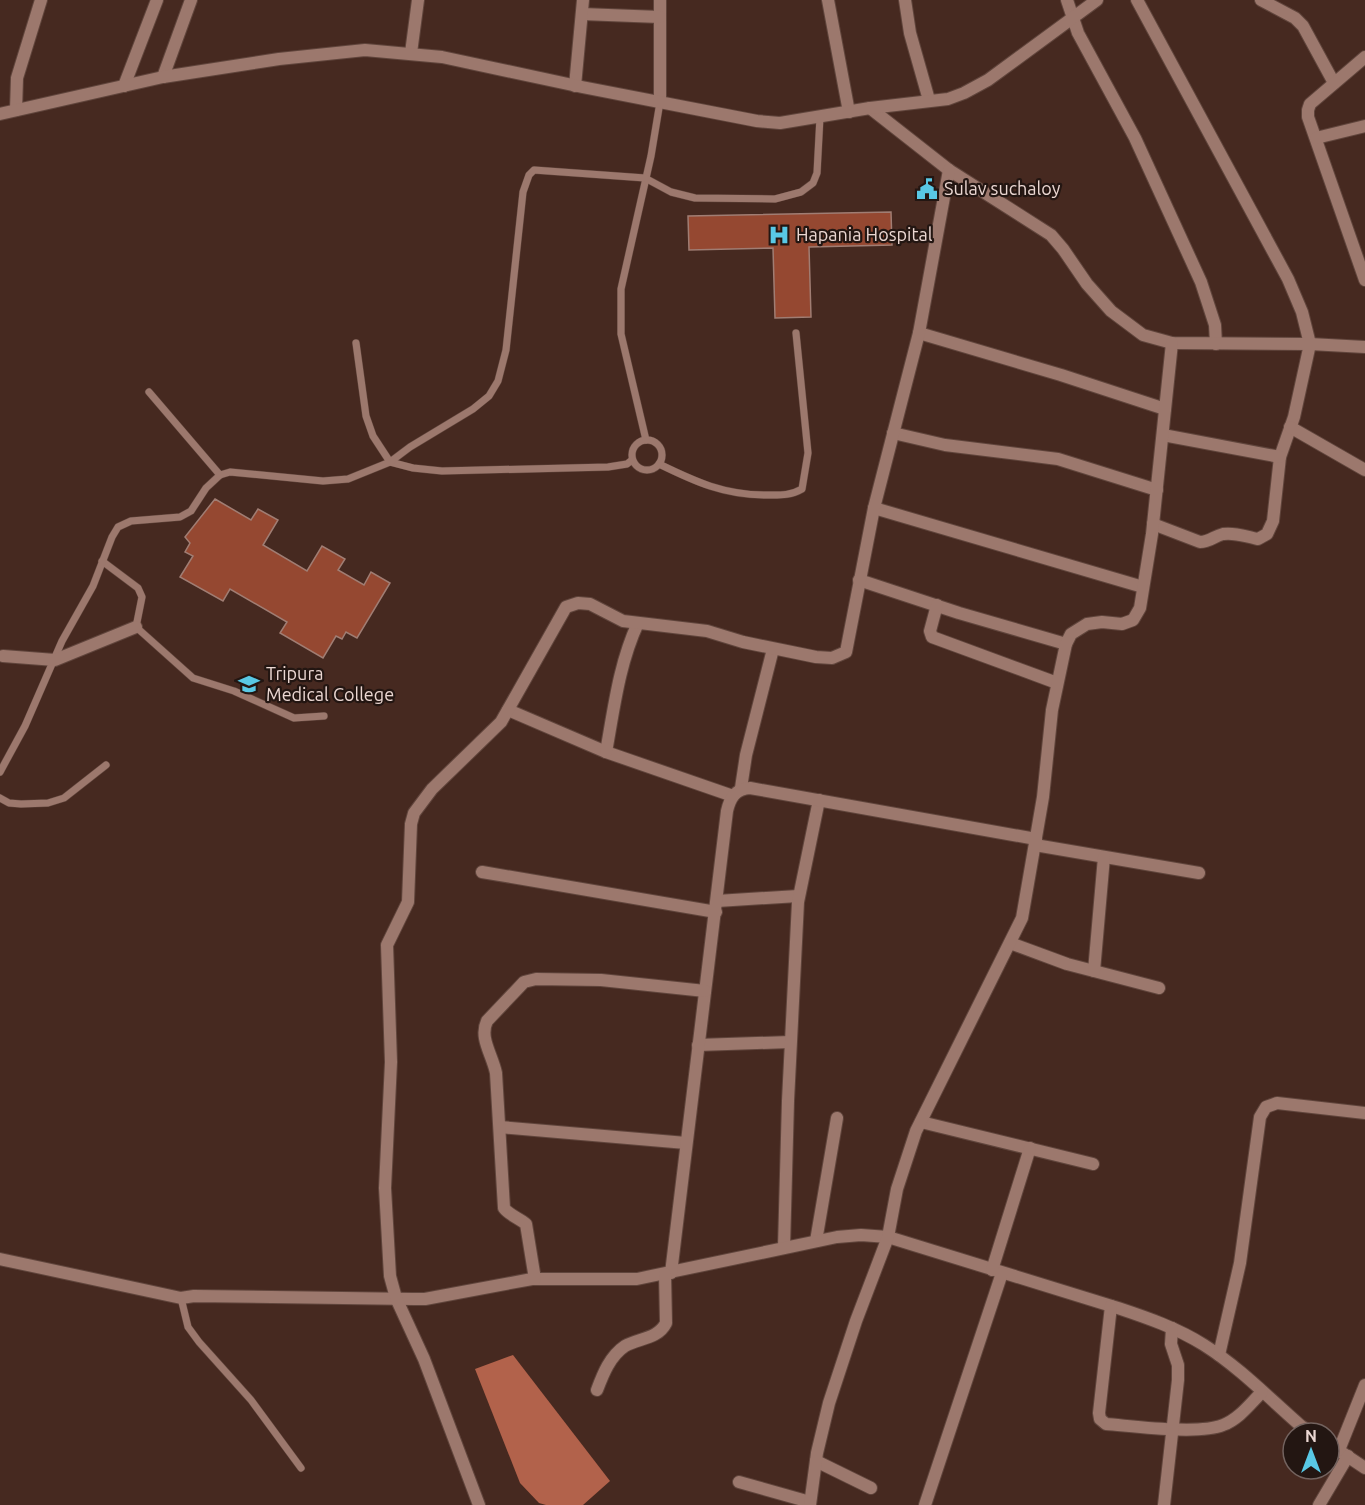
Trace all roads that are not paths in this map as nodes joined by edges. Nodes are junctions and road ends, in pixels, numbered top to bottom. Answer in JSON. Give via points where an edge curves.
{"nodes":[{"id":1,"x":41,"y":0,"type":"edge"},
{"id":2,"x":157,"y":0,"type":"edge"},
{"id":3,"x":191,"y":0,"type":"edge"},
{"id":4,"x":418,"y":0,"type":"edge"},
{"id":5,"x":583,"y":0,"type":"edge"},
{"id":6,"x":660,"y":0,"type":"edge"},
{"id":7,"x":828,"y":0,"type":"edge"},
{"id":8,"x":905,"y":0,"type":"edge"},
{"id":9,"x":1066,"y":0,"type":"edge"},
{"id":10,"x":1097,"y":0,"type":"edge"},
{"id":11,"x":1137,"y":0,"type":"edge"},
{"id":12,"x":1261,"y":0,"type":"edge"},
{"id":13,"x":1274,"y":4,"type":"edge"},
{"id":14,"x":582,"y":14,"type":"junction"},
{"id":15,"x":660,"y":17,"type":"junction"},
{"id":16,"x":1072,"y":18,"type":"junction"},
{"id":17,"x":411,"y":53,"type":"junction"},
{"id":18,"x":1365,"y":57,"type":"edge"},
{"id":19,"x":163,"y":77,"type":"junction"},
{"id":20,"x":1334,"y":83,"type":"junction"},
{"id":21,"x":124,"y":86,"type":"junction"},
{"id":22,"x":575,"y":86,"type":"junction"},
{"id":23,"x":929,"y":100,"type":"junction"},
{"id":24,"x":660,"y":102,"type":"junction"},
{"id":25,"x":870,"y":108,"type":"junction"},
{"id":26,"x":16,"y":110,"type":"junction"},
{"id":27,"x":849,"y":112,"type":"junction"},
{"id":28,"x":0,"y":114,"type":"edge"},
{"id":29,"x":820,"y":117,"type":"junction"},
{"id":30,"x":1365,"y":126,"type":"edge"},
{"id":31,"x":1316,"y":138,"type":"junction"},
{"id":32,"x":949,"y":170,"type":"junction"},
{"id":33,"x":645,"y":178,"type":"junction"},
{"id":34,"x":1365,"y":280,"type":"edge"},
{"id":35,"x":796,"y":333,"type":"dead end"},
{"id":36,"x":919,"y":333,"type":"junction"},
{"id":37,"x":356,"y":343,"type":"dead end"},
{"id":38,"x":1172,"y":343,"type":"junction"},
{"id":39,"x":1216,"y":344,"type":"junction"},
{"id":40,"x":1310,"y":344,"type":"junction"},
{"id":41,"x":1365,"y":347,"type":"edge"},
{"id":42,"x":149,"y":392,"type":"dead end"},
{"id":43,"x":1166,"y":409,"type":"junction"},
{"id":44,"x":1290,"y":427,"type":"junction"},
{"id":45,"x":893,"y":433,"type":"junction"},
{"id":46,"x":1163,"y":435,"type":"junction"},
{"id":47,"x":646,"y":440,"type":"junction"},
{"id":48,"x":1280,"y":457,"type":"junction"},
{"id":49,"x":632,"y":460,"type":"junction"},
{"id":50,"x":390,"y":462,"type":"junction"},
{"id":51,"x":659,"y":464,"type":"junction"},
{"id":52,"x":1365,"y":470,"type":"edge"},
{"id":53,"x":220,"y":475,"type":"junction"},
{"id":54,"x":1157,"y":490,"type":"junction"},
{"id":55,"x":874,"y":508,"type":"junction"},
{"id":56,"x":1153,"y":525,"type":"junction"},
{"id":57,"x":102,"y":561,"type":"junction"},
{"id":58,"x":859,"y":580,"type":"junction"},
{"id":59,"x":1143,"y":587,"type":"junction"},
{"id":60,"x":937,"y":605,"type":"junction"},
{"id":61,"x":638,"y":623,"type":"junction"},
{"id":62,"x":136,"y":627,"type":"junction"},
{"id":63,"x":1066,"y":644,"type":"junction"},
{"id":64,"x":773,"y":649,"type":"junction"},
{"id":65,"x":3,"y":656,"type":"dead end"},
{"id":66,"x":55,"y":660,"type":"junction"},
{"id":67,"x":1057,"y":683,"type":"junction"},
{"id":68,"x":508,"y":710,"type":"junction"},
{"id":69,"x":324,"y":716,"type":"dead end"},
{"id":70,"x":606,"y":752,"type":"junction"},
{"id":71,"x":106,"y":765,"type":"dead end"},
{"id":72,"x":0,"y":772,"type":"edge"},
{"id":73,"x":737,"y":792,"type":"junction"},
{"id":74,"x":0,"y":798,"type":"edge"},
{"id":75,"x":819,"y":800,"type":"junction"},
{"id":76,"x":1036,"y":842,"type":"junction"},
{"id":77,"x":1104,"y":857,"type":"junction"},
{"id":78,"x":482,"y":872,"type":"dead end"},
{"id":79,"x":1199,"y":873,"type":"dead end"},
{"id":80,"x":798,"y":896,"type":"junction"},
{"id":81,"x":716,"y":906,"type":"junction"},
{"id":82,"x":1010,"y":943,"type":"junction"},
{"id":83,"x":1094,"y":971,"type":"junction"},
{"id":84,"x":1160,"y":988,"type":"dead end"},
{"id":85,"x":705,"y":991,"type":"junction"},
{"id":86,"x":790,"y":1042,"type":"junction"},
{"id":87,"x":698,"y":1045,"type":"junction"},
{"id":88,"x":1365,"y":1113,"type":"edge"},
{"id":89,"x":837,"y":1118,"type":"dead end"},
{"id":90,"x":921,"y":1122,"type":"junction"},
{"id":91,"x":500,"y":1127,"type":"junction"},
{"id":92,"x":686,"y":1143,"type":"junction"},
{"id":93,"x":1030,"y":1148,"type":"junction"},
{"id":94,"x":1093,"y":1164,"type":"dead end"},
{"id":95,"x":888,"y":1237,"type":"junction"},
{"id":96,"x":816,"y":1241,"type":"junction"},
{"id":97,"x":784,"y":1247,"type":"junction"},
{"id":98,"x":0,"y":1259,"type":"edge"},
{"id":99,"x":997,"y":1272,"type":"junction"},
{"id":100,"x":668,"y":1274,"type":"junction"},
{"id":101,"x":535,"y":1279,"type":"junction"},
{"id":102,"x":181,"y":1298,"type":"junction"},
{"id":103,"x":396,"y":1298,"type":"junction"},
{"id":104,"x":1111,"y":1306,"type":"junction"},
{"id":105,"x":1172,"y":1328,"type":"junction"},
{"id":106,"x":1219,"y":1355,"type":"junction"},
{"id":107,"x":1365,"y":1385,"type":"edge"},
{"id":108,"x":597,"y":1390,"type":"dead end"},
{"id":109,"x":1262,"y":1392,"type":"junction"},
{"id":110,"x":1295,"y":1421,"type":"edge"},
{"id":111,"x":1172,"y":1429,"type":"junction"},
{"id":112,"x":1341,"y":1445,"type":"edge"},
{"id":113,"x":1341,"y":1451,"type":"edge"},
{"id":114,"x":816,"y":1461,"type":"junction"},
{"id":115,"x":301,"y":1468,"type":"dead end"},
{"id":116,"x":1365,"y":1468,"type":"edge"},
{"id":117,"x":1328,"y":1481,"type":"edge"},
{"id":118,"x":739,"y":1482,"type":"dead end"},
{"id":119,"x":870,"y":1488,"type":"dead end"},
{"id":120,"x":810,"y":1503,"type":"edge"},
{"id":121,"x":479,"y":1505,"type":"edge"},
{"id":122,"x":925,"y":1505,"type":"edge"},
{"id":123,"x":1164,"y":1505,"type":"edge"},
{"id":124,"x":1319,"y":1505,"type":"edge"}],
"edges":[{"from":1,"to":26,"type":"street","via":[[17,78]]},
{"from":2,"to":21,"type":"street"},
{"from":3,"to":19,"type":"street"},
{"from":4,"to":17,"type":"street"},
{"from":5,"to":14,"type":"street"},
{"from":6,"to":15,"type":"street"},
{"from":7,"to":27,"type":"street"},
{"from":8,"to":23,"type":"street"},
{"from":9,"to":16,"type":"street"},
{"from":10,"to":16,"type":"street"},
{"from":11,"to":40,"type":"street","via":[[1288,279]]},
{"from":12,"to":13,"type":"street"},
{"from":13,"to":20,"type":"street","via":[[1303,26]]},
{"from":14,"to":15,"type":"street"},
{"from":14,"to":22,"type":"street"},
{"from":15,"to":24,"type":"street"},
{"from":16,"to":23,"type":"street","via":[[988,80],[948,99]]},
{"from":16,"to":39,"type":"street","via":[[1135,138],[1187,251],[1211,310]]},
{"from":17,"to":19,"type":"street","via":[[342,52]]},
{"from":17,"to":22,"type":"street"},
{"from":18,"to":20,"type":"street"},
{"from":19,"to":21,"type":"street"},
{"from":20,"to":31,"type":"street","via":[[1308,110]]},
{"from":21,"to":26,"type":"street"},
{"from":22,"to":24,"type":"street"},
{"from":23,"to":25,"type":"street"},
{"from":24,"to":29,"type":"street","via":[[757,121],[780,123]]},
{"from":24,"to":33,"type":"lane"},
{"from":25,"to":27,"type":"street"},
{"from":25,"to":32,"type":"street"},
{"from":26,"to":28,"type":"street"},
{"from":27,"to":29,"type":"street"},
{"from":29,"to":33,"type":"lane","via":[[817,173],[813,183],[801,192],[775,199],[695,198],[671,192]]},
{"from":30,"to":31,"type":"street"},
{"from":31,"to":34,"type":"street"},
{"from":32,"to":36,"type":"street"},
{"from":32,"to":38,"type":"street","via":[[1051,235],[1111,311],[1143,335]]},
{"from":33,"to":47,"type":"lane","via":[[621,289],[621,334]]},
{"from":33,"to":50,"type":"lane","via":[[534,170],[523,192],[511,318],[498,381],[474,409]]},
{"from":35,"to":51,"type":"lane","via":[[808,453],[802,489],[792,495],[742,495],[709,487]]},
{"from":36,"to":43,"type":"street"},
{"from":36,"to":45,"type":"street"},
{"from":37,"to":50,"type":"lane","via":[[366,416],[373,436]]},
{"from":38,"to":39,"type":"street"},
{"from":38,"to":43,"type":"street"},
{"from":39,"to":40,"type":"street"},
{"from":40,"to":41,"type":"street"},
{"from":40,"to":44,"type":"street"},
{"from":42,"to":53,"type":"lane"},
{"from":43,"to":46,"type":"street"},
{"from":44,"to":48,"type":"street"},
{"from":44,"to":52,"type":"street"},
{"from":45,"to":54,"type":"street","via":[[945,445],[1058,459]]},
{"from":45,"to":55,"type":"street"},
{"from":46,"to":48,"type":"street"},
{"from":46,"to":54,"type":"street"},
{"from":47,"to":49,"type":"lane","via":[[634,447]]},
{"from":47,"to":51,"type":"lane","via":[[660,446],[663,455]]},
{"from":48,"to":56,"type":"street","via":[[1273,521],[1267,534],[1258,539],[1237,533],[1200,542]]},
{"from":49,"to":50,"type":"lane","via":[[608,466],[442,471]]},
{"from":49,"to":51,"type":"lane","via":[[647,471]]},
{"from":50,"to":53,"type":"lane","via":[[348,479],[322,482],[230,472]]},
{"from":53,"to":57,"type":"lane","via":[[191,511],[180,517],[131,521],[118,527]]},
{"from":54,"to":56,"type":"street"},
{"from":55,"to":58,"type":"street"},
{"from":55,"to":59,"type":"street"},
{"from":56,"to":59,"type":"street"},
{"from":57,"to":62,"type":"lane","via":[[138,588],[142,597]]},
{"from":57,"to":66,"type":"lane"},
{"from":58,"to":60,"type":"street"},
{"from":58,"to":64,"type":"street","via":[[846,652],[832,658]]},
{"from":59,"to":63,"type":"street","via":[[1140,608],[1133,620],[1122,624],[1088,624],[1071,634]]},
{"from":60,"to":63,"type":"street"},
{"from":60,"to":67,"type":"street","via":[[932,637]]},
{"from":61,"to":64,"type":"street","via":[[707,631]]},
{"from":61,"to":68,"type":"street","via":[[623,621],[590,604],[566,607]]},
{"from":61,"to":70,"type":"street","via":[[621,669]]},
{"from":62,"to":66,"type":"street"},
{"from":62,"to":69,"type":"lane","via":[[193,678],[234,691],[294,718]]},
{"from":63,"to":67,"type":"street"},
{"from":64,"to":73,"type":"street"},
{"from":65,"to":66,"type":"street"},
{"from":66,"to":72,"type":"lane"},
{"from":67,"to":76,"type":"street"},
{"from":68,"to":70,"type":"street"},
{"from":68,"to":103,"type":"street","via":[[414,813],[408,902],[387,945],[391,1062],[385,1188],[390,1276]]},
{"from":70,"to":73,"type":"street"},
{"from":71,"to":74,"type":"lane","via":[[64,798],[48,803],[9,803]]},
{"from":73,"to":75,"type":"street","via":[[750,788]]},
{"from":73,"to":81,"type":"street","via":[[727,812]]},
{"from":75,"to":76,"type":"street"},
{"from":75,"to":80,"type":"street"},
{"from":76,"to":77,"type":"street"},
{"from":76,"to":82,"type":"street","via":[[1025,906]]},
{"from":77,"to":79,"type":"street"},
{"from":77,"to":83,"type":"street"},
{"from":78,"to":81,"type":"street"},
{"from":80,"to":81,"type":"street"},
{"from":80,"to":86,"type":"street"},
{"from":81,"to":85,"type":"street"},
{"from":82,"to":83,"type":"street"},
{"from":82,"to":90,"type":"street"},
{"from":83,"to":84,"type":"street"},
{"from":85,"to":87,"type":"street"},
{"from":85,"to":91,"type":"street","via":[[601,980],[524,982],[484,1029],[496,1073]]},
{"from":86,"to":87,"type":"street"},
{"from":86,"to":97,"type":"street"},
{"from":87,"to":92,"type":"street"},
{"from":88,"to":106,"type":"street","via":[[1277,1103],[1266,1107],[1260,1117],[1240,1263]]},
{"from":89,"to":96,"type":"street"},
{"from":90,"to":93,"type":"street"},
{"from":90,"to":95,"type":"street","via":[[897,1189]]},
{"from":91,"to":92,"type":"street"},
{"from":91,"to":101,"type":"street","via":[[504,1208],[525,1224]]},
{"from":92,"to":100,"type":"street"},
{"from":93,"to":94,"type":"street"},
{"from":93,"to":99,"type":"street"},
{"from":95,"to":96,"type":"street","via":[[861,1235]]},
{"from":95,"to":99,"type":"street"},
{"from":95,"to":114,"type":"street","via":[[829,1403]]},
{"from":96,"to":97,"type":"street"},
{"from":97,"to":100,"type":"street"},
{"from":98,"to":102,"type":"street"},
{"from":99,"to":104,"type":"street"},
{"from":99,"to":122,"type":"street"},
{"from":100,"to":101,"type":"street","via":[[637,1279]]},
{"from":100,"to":108,"type":"street","via":[[663,1329],[617,1353],[606,1367]]},
{"from":101,"to":103,"type":"street","via":[[425,1299]]},
{"from":102,"to":103,"type":"street"},
{"from":102,"to":115,"type":"lane","via":[[193,1335],[251,1400]]},
{"from":103,"to":121,"type":"street","via":[[424,1359]]},
{"from":104,"to":105,"type":"street"},
{"from":104,"to":111,"type":"street","via":[[1100,1419],[1106,1425]]},
{"from":105,"to":106,"type":"street"},
{"from":105,"to":111,"type":"street","via":[[1171,1344],[1178,1365]]},
{"from":106,"to":109,"type":"street"},
{"from":107,"to":112,"type":"street"},
{"from":109,"to":110,"type":"street"},
{"from":109,"to":111,"type":"street","via":[[1221,1426]]},
{"from":111,"to":123,"type":"street"},
{"from":113,"to":116,"type":"street"},
{"from":114,"to":119,"type":"street"},
{"from":114,"to":120,"type":"street"},
{"from":117,"to":124,"type":"street"},
{"from":118,"to":120,"type":"street"}]}
